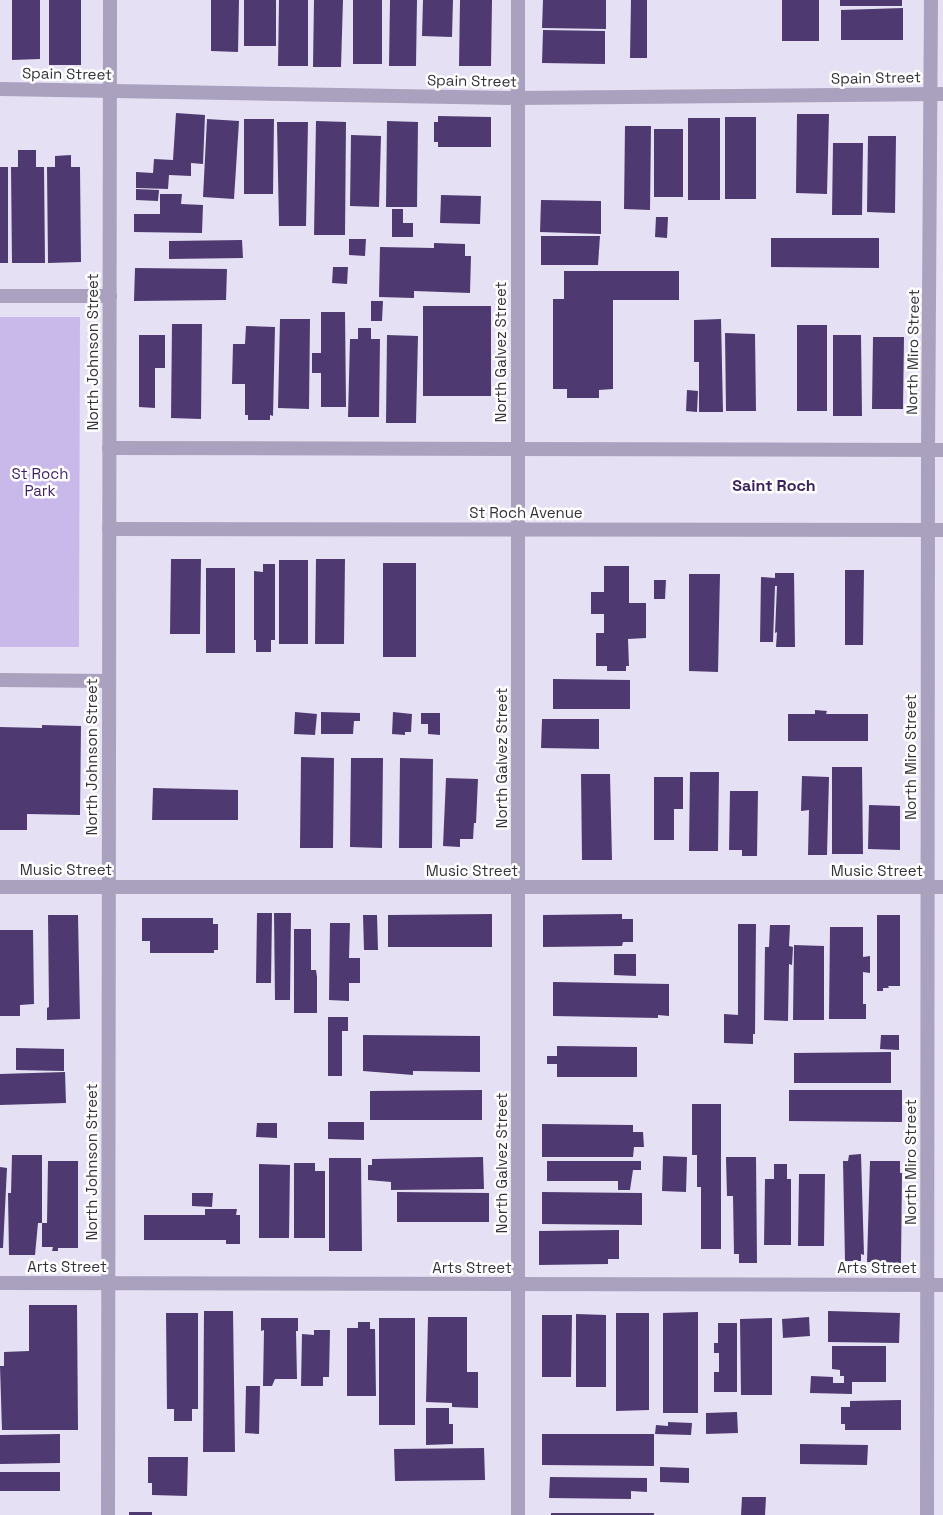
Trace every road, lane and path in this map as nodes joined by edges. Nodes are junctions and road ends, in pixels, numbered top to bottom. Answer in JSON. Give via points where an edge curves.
{"nodes":[{"id":1,"x":110,"y":0,"type":"edge"},
{"id":2,"x":518,"y":0,"type":"edge"},
{"id":3,"x":931,"y":0,"type":"edge"},
{"id":4,"x":0,"y":89,"type":"edge"},
{"id":5,"x":110,"y":91,"type":"junction"},
{"id":6,"x":937,"y":94,"type":"edge"},
{"id":7,"x":517,"y":98,"type":"junction"},
{"id":8,"x":0,"y":296,"type":"edge"},
{"id":9,"x":110,"y":296,"type":"junction"},
{"id":10,"x":109,"y":448,"type":"junction"},
{"id":11,"x":517,"y":449,"type":"junction"},
{"id":12,"x":928,"y":450,"type":"junction"},
{"id":13,"x":943,"y":450,"type":"edge"},
{"id":14,"x":109,"y":529,"type":"junction"},
{"id":15,"x":518,"y":530,"type":"junction"},
{"id":16,"x":928,"y":530,"type":"junction"},
{"id":17,"x":943,"y":530,"type":"edge"},
{"id":18,"x":0,"y":680,"type":"edge"},
{"id":19,"x":109,"y":682,"type":"junction"},
{"id":20,"x":108,"y":886,"type":"junction"},
{"id":21,"x":0,"y":887,"type":"edge"},
{"id":22,"x":518,"y":887,"type":"junction"},
{"id":23,"x":928,"y":887,"type":"junction"},
{"id":24,"x":943,"y":888,"type":"edge"},
{"id":25,"x":0,"y":1283,"type":"edge"},
{"id":26,"x":108,"y":1284,"type":"junction"},
{"id":27,"x":518,"y":1284,"type":"junction"},
{"id":28,"x":927,"y":1284,"type":"junction"},
{"id":29,"x":943,"y":1284,"type":"edge"},
{"id":30,"x":108,"y":1515,"type":"edge"},
{"id":31,"x":518,"y":1515,"type":"edge"},
{"id":32,"x":927,"y":1515,"type":"edge"}],
"edges":[{"from":1,"to":5,"type":"street","name":"North Johnson Street"},
{"from":2,"to":7,"type":"street","name":"North Galvez Street"},
{"from":3,"to":6,"type":"street","name":"North Miro Street"},
{"from":4,"to":5,"type":"street","name":"Spain Street"},
{"from":5,"to":7,"type":"street","name":"Spain Street"},
{"from":5,"to":9,"type":"street","name":"North Johnson Street"},
{"from":6,"to":7,"type":"street","name":"Spain Street"},
{"from":6,"to":12,"type":"street","name":"North Miro Street"},
{"from":7,"to":11,"type":"street","name":"North Galvez Street"},
{"from":8,"to":9,"type":"street"},
{"from":9,"to":10,"type":"street","name":"North Johnson Street"},
{"from":10,"to":11,"type":"street"},
{"from":10,"to":14,"type":"street","name":"North Johnson Street"},
{"from":11,"to":12,"type":"street"},
{"from":11,"to":15,"type":"street","name":"North Galvez Street"},
{"from":12,"to":13,"type":"street"},
{"from":12,"to":16,"type":"street","name":"North Miro Street"},
{"from":14,"to":15,"type":"street","name":"St Roch Avenue"},
{"from":14,"to":19,"type":"street","name":"North Johnson Street"},
{"from":15,"to":16,"type":"street","name":"St Roch Avenue"},
{"from":15,"to":22,"type":"street","name":"North Galvez Street"},
{"from":16,"to":17,"type":"street","name":"St Roch Avenue"},
{"from":16,"to":23,"type":"street","name":"North Miro Street"},
{"from":18,"to":19,"type":"street"},
{"from":19,"to":20,"type":"street","name":"North Johnson Street"},
{"from":20,"to":21,"type":"street","name":"Music Street"},
{"from":20,"to":22,"type":"street","name":"Music Street"},
{"from":20,"to":26,"type":"street","name":"North Johnson Street"},
{"from":22,"to":23,"type":"street","name":"Music Street"},
{"from":22,"to":27,"type":"street","name":"North Galvez Street"},
{"from":23,"to":24,"type":"street","name":"Music Street"},
{"from":23,"to":28,"type":"street","name":"North Miro Street"},
{"from":25,"to":26,"type":"street","name":"Arts Street"},
{"from":26,"to":27,"type":"street","name":"Arts Street"},
{"from":26,"to":30,"type":"street","name":"North Johnson Street"},
{"from":27,"to":28,"type":"street","name":"Arts Street"},
{"from":27,"to":31,"type":"street","name":"North Galvez Street"},
{"from":28,"to":29,"type":"street","name":"Arts Street"},
{"from":28,"to":32,"type":"street","name":"North Miro Street"}]}
